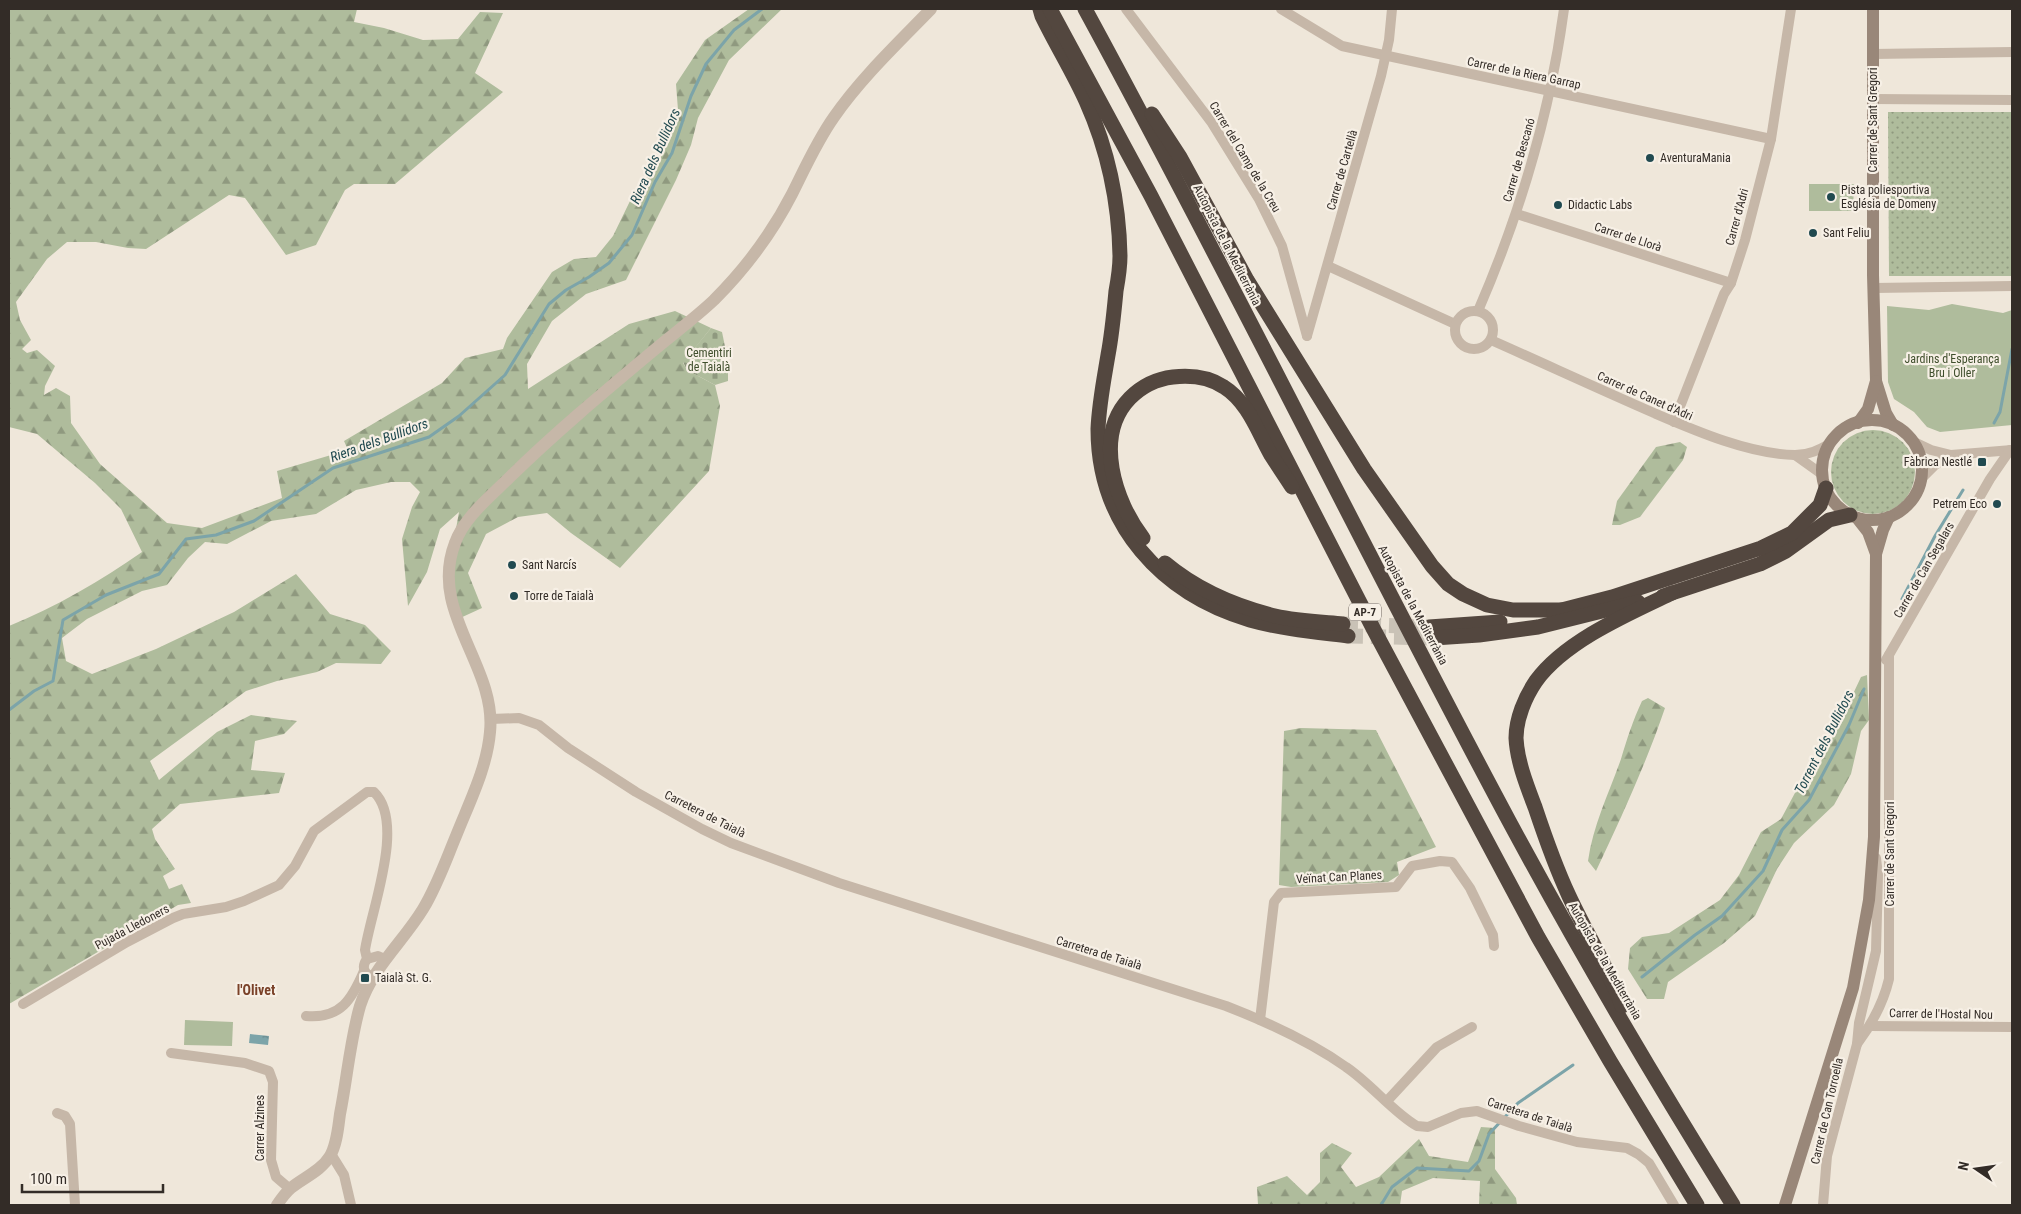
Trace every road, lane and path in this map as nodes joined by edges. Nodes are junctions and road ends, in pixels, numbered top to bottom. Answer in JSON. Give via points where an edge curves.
{"nodes":[{"id":1,"x":931,"y":9,"type":"edge"},
{"id":2,"x":1040,"y":9,"type":"edge"},
{"id":3,"x":1050,"y":9,"type":"edge"},
{"id":4,"x":1126,"y":9,"type":"edge"},
{"id":5,"x":1281,"y":9,"type":"edge"},
{"id":6,"x":1392,"y":9,"type":"edge"},
{"id":7,"x":1564,"y":9,"type":"edge"},
{"id":8,"x":1790,"y":9,"type":"edge"},
{"id":9,"x":1874,"y":9,"type":"edge"},
{"id":10,"x":1088,"y":15,"type":"edge"},
{"id":11,"x":2012,"y":52,"type":"edge"},
{"id":12,"x":1873,"y":54,"type":"junction"},
{"id":13,"x":1385,"y":57,"type":"junction"},
{"id":14,"x":1549,"y":91,"type":"junction"},
{"id":15,"x":1873,"y":99,"type":"junction"},
{"id":16,"x":2012,"y":100,"type":"edge"},
{"id":17,"x":1771,"y":139,"type":"junction"},
{"id":18,"x":1517,"y":214,"type":"junction"},
{"id":19,"x":1328,"y":266,"type":"junction"},
{"id":20,"x":1731,"y":283,"type":"junction"},
{"id":21,"x":2012,"y":286,"type":"edge"},
{"id":22,"x":1874,"y":288,"type":"junction"},
{"id":23,"x":1478,"y":311,"type":"junction"},
{"id":24,"x":1455,"y":324,"type":"junction"},
{"id":25,"x":1307,"y":336,"type":"joint"},
{"id":26,"x":1491,"y":340,"type":"junction"},
{"id":27,"x":1876,"y":381,"type":"junction"},
{"id":28,"x":1674,"y":422,"type":"junction"},
{"id":29,"x":1858,"y":423,"type":"junction"},
{"id":30,"x":1892,"y":425,"type":"junction"},
{"id":31,"x":1912,"y":441,"type":"junction"},
{"id":32,"x":1830,"y":443,"type":"junction"},
{"id":33,"x":2011,"y":450,"type":"edge"},
{"id":34,"x":1796,"y":455,"type":"junction"},
{"id":35,"x":1951,"y":455,"type":"junction"},
{"id":36,"x":1921,"y":479,"type":"junction"},
{"id":37,"x":1824,"y":482,"type":"junction"},
{"id":38,"x":1853,"y":516,"type":"junction"},
{"id":39,"x":1889,"y":517,"type":"junction"},
{"id":40,"x":1876,"y":554,"type":"junction"},
{"id":41,"x":1345,"y":573,"type":"junction"},
{"id":42,"x":1672,"y":593,"type":"junction"},
{"id":43,"x":1563,"y":610,"type":"junction"},
{"id":44,"x":1889,"y":655,"type":"junction"},
{"id":45,"x":1875,"y":678,"type":"junction"},
{"id":46,"x":491,"y":719,"type":"junction"},
{"id":47,"x":1874,"y":837,"type":"junction"},
{"id":48,"x":1494,"y":946,"type":"dead end"},
{"id":49,"x":367,"y":959,"type":"junction"},
{"id":50,"x":385,"y":959,"type":"junction"},
{"id":51,"x":369,"y":974,"type":"junction"},
{"id":52,"x":23,"y":1004,"type":"dead end"},
{"id":53,"x":306,"y":1016,"type":"dead end"},
{"id":54,"x":1260,"y":1020,"type":"junction"},
{"id":55,"x":1859,"y":1023,"type":"joint"},
{"id":56,"x":1870,"y":1026,"type":"junction"},
{"id":57,"x":1472,"y":1027,"type":"dead end"},
{"id":58,"x":2012,"y":1027,"type":"edge"},
{"id":59,"x":1634,"y":1041,"type":"junction"},
{"id":60,"x":1857,"y":1044,"type":"junction"},
{"id":61,"x":171,"y":1053,"type":"dead end"},
{"id":62,"x":1387,"y":1101,"type":"junction"},
{"id":63,"x":56,"y":1113,"type":"dead end"},
{"id":64,"x":331,"y":1154,"type":"junction"},
{"id":65,"x":290,"y":1189,"type":"junction"},
{"id":66,"x":74,"y":1205,"type":"edge"},
{"id":67,"x":277,"y":1205,"type":"edge"},
{"id":68,"x":352,"y":1205,"type":"edge"},
{"id":69,"x":1674,"y":1205,"type":"edge"},
{"id":70,"x":1697,"y":1205,"type":"edge"},
{"id":71,"x":1733,"y":1205,"type":"edge"},
{"id":72,"x":1784,"y":1205,"type":"edge"},
{"id":73,"x":1822,"y":1205,"type":"edge"}],
"edges":[{"from":1,"to":46,"type":"street","via":[[834,117],[779,217],[733,279],[699,313],[526,461],[460,532],[454,543],[449,568],[450,591],[461,630],[485,689]]},
{"from":2,"to":41,"type":"highway","via":[[1086,100],[1111,174],[1120,257],[1098,428],[1103,470],[1120,521],[1137,546],[1167,579],[1203,602],[1251,620],[1304,631],[1346,630],[1275,616],[1234,603],[1177,573],[1138,532],[1113,475],[1110,442],[1118,414],[1126,402],[1146,385],[1161,379],[1200,377],[1224,387],[1238,398]]},
{"from":3,"to":41,"type":"highway","number":"AP-7"},
{"from":4,"to":25,"type":"street","name":"Carrer del Camp de la Creu","via":[[1212,123],[1258,199],[1282,246]]},
{"from":5,"to":13,"type":"street","name":"Carrer de la Riera Garrap","via":[[1342,46]]},
{"from":6,"to":13,"type":"street","name":"Carrer de Cartellà"},
{"from":7,"to":14,"type":"street","name":"Carrer de Bescanó"},
{"from":8,"to":17,"type":"street","name":"Carrer d'Adri"},
{"from":9,"to":12,"type":"main road","name":"Carrer de Sant Gregori"},
{"from":10,"to":43,"type":"highway","via":[[1180,157],[1247,280],[1364,469],[1432,566],[1462,594],[1487,605],[1513,610]]},
{"from":10,"to":59,"type":"highway","name":"Autopista de la Mediterrània","number":"AP-7","via":[[1171,168],[1510,822]]},
{"from":11,"to":12,"type":"street"},
{"from":12,"to":15,"type":"main road","name":"Carrer de Sant Gregori"},
{"from":13,"to":14,"type":"street","name":"Carrer de la Riera Garrap"},
{"from":13,"to":19,"type":"street","name":"Carrer de Cartellà"},
{"from":14,"to":17,"type":"street","name":"Carrer de la Riera Garrap"},
{"from":14,"to":18,"type":"street","name":"Carrer de Bescanó"},
{"from":15,"to":16,"type":"street"},
{"from":15,"to":22,"type":"main road","name":"Carrer de Sant Gregori"},
{"from":17,"to":20,"type":"street","name":"Carrer d'Adri"},
{"from":18,"to":20,"type":"street","name":"Carrer de Llorà"},
{"from":18,"to":23,"type":"street","name":"Carrer de Bescanó"},
{"from":19,"to":24,"type":"street"},
{"from":19,"to":25,"type":"street","name":"Carrer de Cartellà"},
{"from":20,"to":28,"type":"street","name":"Carrer d'Adri"},
{"from":21,"to":22,"type":"street"},
{"from":22,"to":27,"type":"main road","name":"Carrer de Sant Gregori"},
{"from":23,"to":24,"type":"street","via":[[1467,312]]},
{"from":23,"to":26,"type":"street","via":[[1492,322]]},
{"from":24,"to":26,"type":"street","via":[[1458,342],[1469,349],[1481,348]]},
{"from":26,"to":28,"type":"street","name":"Carrer de Canet d'Adri"},
{"from":27,"to":29,"type":"main road","name":"Carrer de Sant Gregori","via":[[1868,409]]},
{"from":27,"to":30,"type":"main road","name":"Carrer de Sant Gregori"},
{"from":28,"to":34,"type":"street","name":"Carrer de Canet d'Adri","via":[[1746,447]]},
{"from":29,"to":30,"type":"main road","via":[[1875,421]]},
{"from":29,"to":32,"type":"main road"},
{"from":30,"to":31,"type":"main road"},
{"from":31,"to":35,"type":"street"},
{"from":31,"to":36,"type":"main road","via":[[1920,459]]},
{"from":32,"to":34,"type":"street","name":"Carrer de Canet d'Adri","via":[[1816,452]]},
{"from":32,"to":37,"type":"main road","via":[[1824,457]]},
{"from":33,"to":35,"type":"street"},
{"from":33,"to":44,"type":"street","name":"Carrer de Can Segalars","via":[[1990,479]]},
{"from":34,"to":37,"type":"street","name":"Carrer de Canet d'Adri"},
{"from":35,"to":36,"type":"street","via":[[1934,465]]},
{"from":36,"to":39,"type":"main road","via":[[1910,502]]},
{"from":37,"to":38,"type":"main road","via":[[1835,504]]},
{"from":37,"to":43,"type":"highway","via":[[1820,505],[1792,532],[1761,548]]},
{"from":38,"to":39,"type":"main road","via":[[1871,520]]},
{"from":38,"to":40,"type":"main road","name":"Carrer de Sant Gregori","via":[[1868,532]]},
{"from":38,"to":42,"type":"highway","via":[[1829,520],[1760,564]]},
{"from":39,"to":40,"type":"main road","name":"Carrer de Sant Gregori"},
{"from":40,"to":45,"type":"main road","name":"Carrer de Sant Gregori"},
{"from":41,"to":70,"type":"highway","number":"AP-7","via":[[1538,937]]},
{"from":42,"to":43,"type":"highway","via":[[1538,627],[1478,635],[1431,632],[1522,620]]},
{"from":42,"to":59,"type":"highway","via":[[1576,644],[1544,671],[1523,704],[1516,737],[1523,773],[1545,837],[1568,895],[1614,984]]},
{"from":44,"to":45,"type":"street","name":"Carrer de Can Segalars"},
{"from":44,"to":56,"type":"street","name":"Carrer de Sant Gregori","via":[[1890,967],[1886,990]]},
{"from":45,"to":47,"type":"main road","name":"Carrer de Sant Gregori"},
{"from":46,"to":50,"type":"street","via":[[484,762],[437,882],[423,910]]},
{"from":46,"to":54,"type":"street","name":"Carretera de Taialà","via":[[520,718],[539,725],[636,792],[731,843],[839,884],[1226,1006]]},
{"from":47,"to":55,"type":"street","name":"Carrer de Sant Gregori","via":[[1878,930],[1875,960]]},
{"from":47,"to":72,"type":"main road","name":"Carrer de Sant Gregori","via":[[1870,900],[1853,988]]},
{"from":48,"to":54,"type":"street","name":"Veïnat Can Planes","via":[[1493,934],[1470,888],[1452,862],[1412,866],[1396,887],[1281,893],[1274,902]]},
{"from":49,"to":50,"type":"street","via":[[374,956]]},
{"from":49,"to":51,"type":"street","name":"Pujada Lledoners","via":[[364,964]]},
{"from":49,"to":52,"type":"street","name":"Pujada Lledoners","via":[[365,950],[384,863],[387,822],[386,812],[374,792],[361,795],[314,831],[295,866],[279,885],[226,907],[173,918]]},
{"from":50,"to":51,"type":"street"},
{"from":51,"to":53,"type":"street","name":"Pujada Lledoners","via":[[339,1010],[320,1017]]},
{"from":51,"to":64,"type":"street","via":[[358,1013]]},
{"from":54,"to":62,"type":"street","name":"Carretera de Taialà","via":[[1347,1067]]},
{"from":55,"to":60,"type":"street","name":"Carrer de Can Torroella"},
{"from":56,"to":58,"type":"street","name":"Carrer de l'Hostal Nou"},
{"from":56,"to":60,"type":"street","name":"Carrer de Sant Gregori"},
{"from":57,"to":62,"type":"street","via":[[1437,1047]]},
{"from":59,"to":71,"type":"highway","name":"Autopista de la Mediterrània","number":"AP-7"},
{"from":60,"to":73,"type":"street","name":"Carrer de Can Torroella","via":[[1827,1156]]},
{"from":61,"to":65,"type":"street","name":"Carrer Alzines","via":[[245,1063],[269,1071],[274,1082],[271,1160],[276,1177]]},
{"from":62,"to":69,"type":"street","name":"Carretera de Taialà","via":[[1421,1127],[1477,1111],[1587,1145],[1628,1148],[1649,1164]]},
{"from":63,"to":66,"type":"street","via":[[65,1116],[70,1124]]},
{"from":64,"to":65,"type":"street","via":[[326,1162]]},
{"from":64,"to":68,"type":"street","via":[[344,1175]]},
{"from":65,"to":67,"type":"street"}]}
